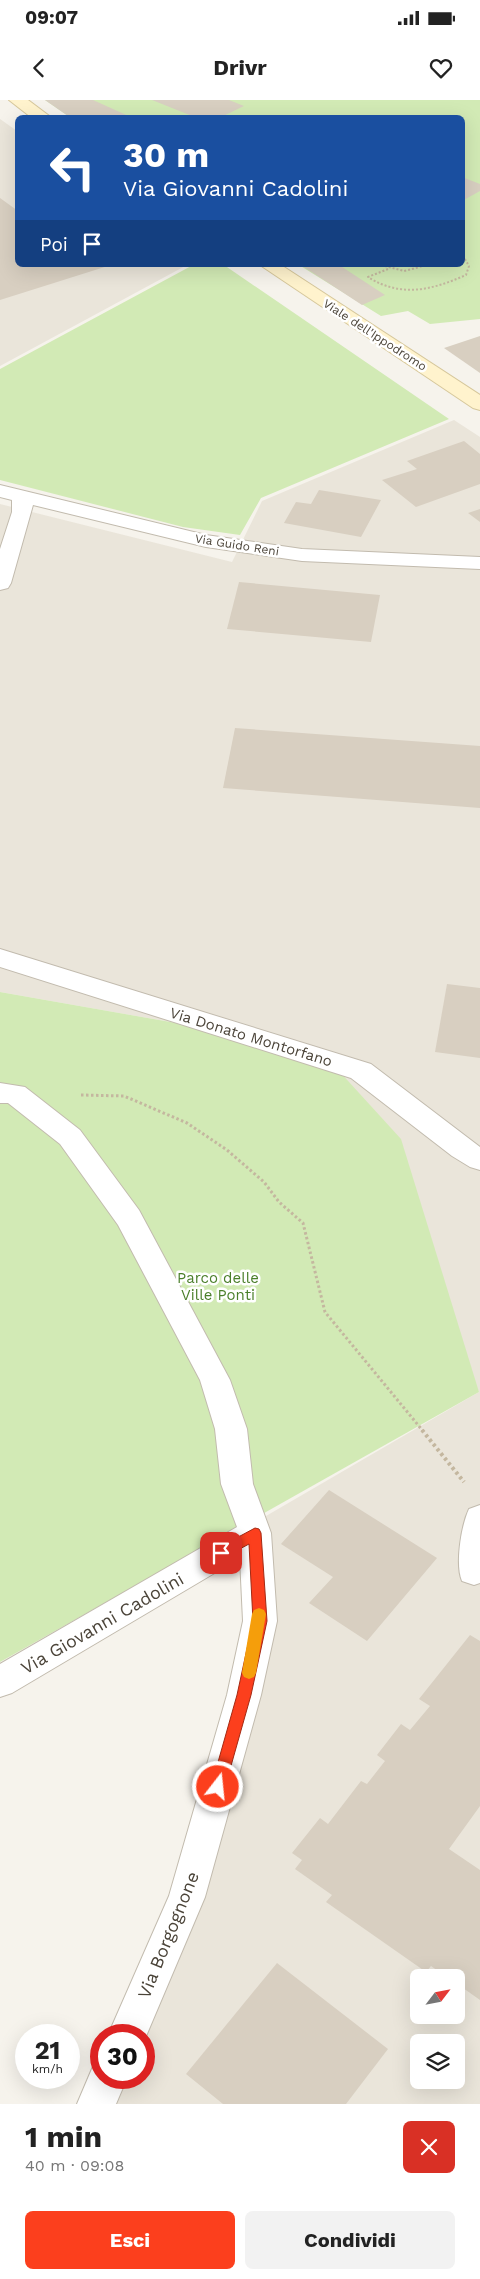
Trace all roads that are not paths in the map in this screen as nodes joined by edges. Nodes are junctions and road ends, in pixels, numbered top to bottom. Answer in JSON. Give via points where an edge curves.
{"nodes":[{"id":1,"x":17,"y":100,"type":"edge"},
{"id":2,"x":40,"y":115,"type":"edge"},
{"id":3,"x":272,"y":267,"type":"edge"},
{"id":4,"x":480,"y":404,"type":"edge"},
{"id":5,"x":0,"y":491,"type":"edge"},
{"id":6,"x":22,"y":497,"type":"junction"},
{"id":7,"x":480,"y":563,"type":"edge"},
{"id":8,"x":0,"y":583,"type":"edge"},
{"id":9,"x":0,"y":958,"type":"edge"},
{"id":10,"x":7,"y":1093,"type":"edge"},
{"id":11,"x":480,"y":1160,"type":"edge"},
{"id":12,"x":480,"y":1519,"type":"edge"},
{"id":13,"x":255,"y":1533,"type":"junction"},
{"id":14,"x":474,"y":1571,"type":"dead end"},
{"id":15,"x":0,"y":1682,"type":"edge"},
{"id":16,"x":131,"y":2024,"type":"edge"},
{"id":17,"x":103,"y":2089,"type":"edge"},
{"id":18,"x":96,"y":2104,"type":"edge"}],
"edges":[{"from":1,"to":2,"type":"street"},
{"from":3,"to":4,"type":"street","name":"Viale dell'Ippodromo"},
{"from":5,"to":6,"type":"street","name":"Via Guido Reni"},
{"from":6,"to":7,"type":"street","name":"Via Guido Reni","via":[[206,541],[292,554]]},
{"from":6,"to":8,"type":"street","via":[[22,512]]},
{"from":9,"to":11,"type":"street","name":"Via Donato Montorfano","via":[[361,1071]]},
{"from":10,"to":13,"type":"street","name":"Via Borgognone","via":[[70,1137],[129,1218],[215,1380],[232,1429],[238,1484]]},
{"from":12,"to":14,"type":"street"},
{"from":13,"to":15,"type":"street","name":"Via Giovanni Cadolini"},
{"from":13,"to":16,"type":"street","name":"Via Borgognone","via":[[260,1621],[244,1695],[187,1897]]},
{"from":17,"to":18,"type":"street"}]}
